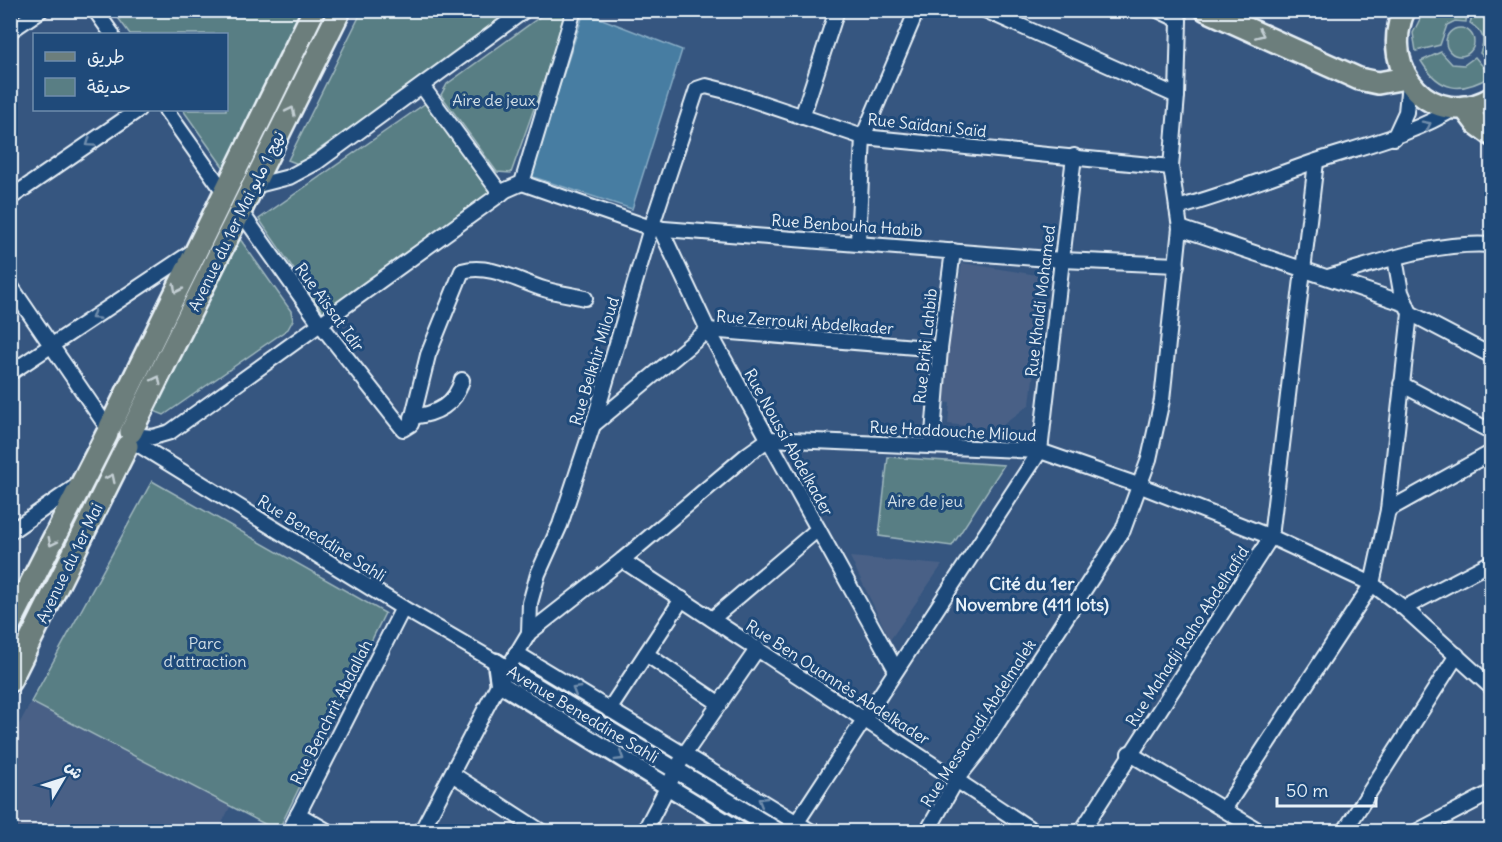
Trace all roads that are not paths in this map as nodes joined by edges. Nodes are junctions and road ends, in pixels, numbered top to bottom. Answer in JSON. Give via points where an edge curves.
{"nodes":[{"id":1,"x":40,"y":10,"type":"edge"},
{"id":2,"x":95,"y":10,"type":"edge"},
{"id":3,"x":314,"y":10,"type":"edge"},
{"id":4,"x":340,"y":10,"type":"edge"},
{"id":5,"x":525,"y":10,"type":"edge"},
{"id":6,"x":574,"y":10,"type":"edge"},
{"id":7,"x":837,"y":10,"type":"edge"},
{"id":8,"x":917,"y":10,"type":"edge"},
{"id":9,"x":985,"y":10,"type":"edge"},
{"id":10,"x":1158,"y":10,"type":"edge"},
{"id":11,"x":1206,"y":10,"type":"edge"},
{"id":12,"x":1404,"y":10,"type":"edge"},
{"id":13,"x":10,"y":32,"type":"edge"},
{"id":14,"x":111,"y":33,"type":"edge"},
{"id":15,"x":1408,"y":81,"type":"junction"},
{"id":16,"x":422,"y":86,"type":"junction"},
{"id":17,"x":1177,"y":96,"type":"junction"},
{"id":18,"x":1491,"y":98,"type":"edge"},
{"id":19,"x":692,"y":99,"type":"joint"},
{"id":20,"x":1460,"y":107,"type":"junction"},
{"id":21,"x":137,"y":111,"type":"edge"},
{"id":22,"x":167,"y":111,"type":"edge"},
{"id":23,"x":802,"y":117,"type":"junction"},
{"id":24,"x":1491,"y":135,"type":"edge"},
{"id":25,"x":863,"y":136,"type":"junction"},
{"id":26,"x":1394,"y":138,"type":"junction"},
{"id":27,"x":1074,"y":156,"type":"junction"},
{"id":28,"x":1316,"y":162,"type":"junction"},
{"id":29,"x":1171,"y":167,"type":"junction"},
{"id":30,"x":522,"y":183,"type":"junction"},
{"id":31,"x":254,"y":186,"type":"junction"},
{"id":32,"x":224,"y":192,"type":"junction"},
{"id":33,"x":501,"y":194,"type":"junction"},
{"id":34,"x":10,"y":198,"type":"edge"},
{"id":35,"x":1177,"y":208,"type":"junction"},
{"id":36,"x":241,"y":212,"type":"junction"},
{"id":37,"x":656,"y":228,"type":"junction"},
{"id":38,"x":1180,"y":228,"type":"junction"},
{"id":39,"x":858,"y":242,"type":"junction"},
{"id":40,"x":1491,"y":245,"type":"edge"},
{"id":41,"x":196,"y":249,"type":"junction"},
{"id":42,"x":953,"y":251,"type":"junction"},
{"id":43,"x":1395,"y":258,"type":"junction"},
{"id":44,"x":1062,"y":260,"type":"junction"},
{"id":45,"x":1177,"y":265,"type":"junction"},
{"id":46,"x":1305,"y":270,"type":"junction"},
{"id":47,"x":1328,"y":277,"type":"junction"},
{"id":48,"x":10,"y":285,"type":"edge"},
{"id":49,"x":585,"y":298,"type":"dead end"},
{"id":50,"x":1408,"y":309,"type":"junction"},
{"id":51,"x":321,"y":325,"type":"junction"},
{"id":52,"x":708,"y":330,"type":"junction"},
{"id":53,"x":52,"y":344,"type":"junction"},
{"id":54,"x":940,"y":349,"type":"junction"},
{"id":55,"x":1491,"y":356,"type":"edge"},
{"id":56,"x":10,"y":373,"type":"edge"},
{"id":57,"x":462,"y":380,"type":"dead end"},
{"id":58,"x":1401,"y":384,"type":"junction"},
{"id":59,"x":412,"y":417,"type":"junction"},
{"id":60,"x":593,"y":425,"type":"junction"},
{"id":61,"x":1491,"y":432,"type":"edge"},
{"id":62,"x":121,"y":435,"type":"junction"},
{"id":63,"x":769,"y":439,"type":"junction"},
{"id":64,"x":932,"y":446,"type":"junction"},
{"id":65,"x":1040,"y":451,"type":"junction"},
{"id":66,"x":1491,"y":452,"type":"edge"},
{"id":67,"x":84,"y":480,"type":"junction"},
{"id":68,"x":1141,"y":486,"type":"junction"},
{"id":69,"x":1388,"y":510,"type":"junction"},
{"id":70,"x":818,"y":529,"type":"junction"},
{"id":71,"x":10,"y":532,"type":"edge"},
{"id":72,"x":1271,"y":537,"type":"junction"},
{"id":73,"x":622,"y":560,"type":"junction"},
{"id":74,"x":1491,"y":562,"type":"edge"},
{"id":75,"x":1372,"y":584,"type":"junction"},
{"id":76,"x":682,"y":599,"type":"junction"},
{"id":77,"x":403,"y":608,"type":"junction"},
{"id":78,"x":1404,"y":608,"type":"junction"},
{"id":79,"x":712,"y":619,"type":"junction"},
{"id":80,"x":10,"y":624,"type":"edge"},
{"id":81,"x":529,"y":633,"type":"junction"},
{"id":82,"x":758,"y":648,"type":"junction"},
{"id":83,"x":646,"y":654,"type":"junction"},
{"id":84,"x":1457,"y":655,"type":"junction"},
{"id":85,"x":507,"y":661,"type":"junction"},
{"id":86,"x":895,"y":668,"type":"junction"},
{"id":87,"x":10,"y":681,"type":"edge"},
{"id":88,"x":1489,"y":682,"type":"edge"},
{"id":89,"x":499,"y":683,"type":"junction"},
{"id":90,"x":720,"y":704,"type":"junction"},
{"id":91,"x":609,"y":710,"type":"junction"},
{"id":92,"x":863,"y":719,"type":"junction"},
{"id":93,"x":1129,"y":753,"type":"junction"},
{"id":94,"x":680,"y":762,"type":"junction"},
{"id":95,"x":452,"y":774,"type":"junction"},
{"id":96,"x":957,"y":779,"type":"junction"},
{"id":97,"x":666,"y":786,"type":"junction"},
{"id":98,"x":1491,"y":792,"type":"edge"},
{"id":99,"x":1225,"y":808,"type":"junction"},
{"id":100,"x":298,"y":814,"type":"junction"},
{"id":101,"x":797,"y":822,"type":"junction"},
{"id":102,"x":289,"y":831,"type":"edge"},
{"id":103,"x":329,"y":831,"type":"edge"},
{"id":104,"x":421,"y":831,"type":"edge"},
{"id":105,"x":542,"y":831,"type":"edge"},
{"id":106,"x":644,"y":831,"type":"edge"},
{"id":107,"x":742,"y":831,"type":"edge"},
{"id":108,"x":779,"y":831,"type":"edge"},
{"id":109,"x":812,"y":831,"type":"edge"},
{"id":110,"x":927,"y":831,"type":"edge"},
{"id":111,"x":1035,"y":831,"type":"edge"},
{"id":112,"x":1081,"y":831,"type":"edge"},
{"id":113,"x":1261,"y":831,"type":"edge"},
{"id":114,"x":1344,"y":831,"type":"edge"},
{"id":115,"x":1416,"y":831,"type":"edge"}],
"edges":[{"from":1,"to":13,"type":"street"},
{"from":2,"to":14,"type":"street"},
{"from":3,"to":32,"type":"main road","name":"Avenue du 1er Mai نهج 1 مايو"},
{"from":31,"to":4,"type":"main road","name":"Avenue du 1er Mai نهج 1 مايو","one_way":true},
{"from":5,"to":16,"type":"street"},
{"from":6,"to":30,"type":"street"},
{"from":7,"to":23,"type":"street"},
{"from":8,"to":25,"type":"street"},
{"from":9,"to":17,"type":"street"},
{"from":10,"to":17,"type":"street","name":"Rue Messaoudi Abdelmalek","via":[[1179,20]]},
{"from":11,"to":15,"type":"main road","one_way":true,"via":[[1359,79],[1378,83]]},
{"from":12,"to":15,"type":"main road","via":[[1395,44],[1398,62]]},
{"from":15,"to":20,"type":"main road","via":[[1431,100]]},
{"from":15,"to":26,"type":"street","via":[[1406,112]]},
{"from":16,"to":31,"type":"street","via":[[316,162],[289,177]]},
{"from":16,"to":33,"type":"street"},
{"from":17,"to":29,"type":"street","name":"Rue Messaoudi Abdelmalek"},
{"from":18,"to":20,"type":"main road"},
{"from":19,"to":23,"type":"street","name":"Rue Saïdani Saïd","via":[[698,89],[706,86]]},
{"from":19,"to":37,"type":"street","name":"Rue Belkhir Miloud"},
{"from":20,"to":24,"type":"main road"},
{"from":26,"to":20,"type":"street","one_way":true},
{"from":21,"to":34,"type":"street","one_way":true},
{"from":22,"to":32,"type":"street"},
{"from":23,"to":25,"type":"street","name":"Rue Saïdani Saïd"},
{"from":25,"to":27,"type":"street","name":"Rue Saïdani Saïd"},
{"from":25,"to":39,"type":"street"},
{"from":26,"to":28,"type":"street"},
{"from":27,"to":29,"type":"street","name":"Rue Saïdani Saïd"},
{"from":27,"to":44,"type":"street","name":"Rue Khaldi Mohamed"},
{"from":28,"to":35,"type":"street"},
{"from":28,"to":46,"type":"street"},
{"from":29,"to":35,"type":"street","name":"Rue Messaoudi Abdelmalek"},
{"from":30,"to":33,"type":"street"},
{"from":30,"to":37,"type":"street","name":"Rue Benbouha Habib"},
{"from":31,"to":36,"type":"main road","name":"Avenue du 1er Mai نهج 1 مايو"},
{"from":32,"to":36,"type":"main road"},
{"from":32,"to":41,"type":"main road","name":"Avenue du 1er Mai نهج 1 مايو"},
{"from":33,"to":51,"type":"street"},
{"from":35,"to":38,"type":"street","name":"Rue Messaoudi Abdelmalek"},
{"from":36,"to":51,"type":"street","name":"Rue Aïssat Idir"},
{"from":62,"to":36,"type":"main road","name":"Avenue du 1er Mai نهج 1 مايو","one_way":true},
{"from":37,"to":39,"type":"street","name":"Rue Benbouha Habib"},
{"from":37,"to":52,"type":"street","name":"Rue Noussi Abdelkader"},
{"from":37,"to":60,"type":"street","name":"Rue Belkhir Miloud"},
{"from":38,"to":45,"type":"street","name":"Rue Messaoudi Abdelmalek"},
{"from":38,"to":46,"type":"street"},
{"from":39,"to":42,"type":"street","name":"Rue Benbouha Habib"},
{"from":40,"to":43,"type":"street","via":[[1471,243]]},
{"from":41,"to":53,"type":"street","one_way":true},
{"from":41,"to":62,"type":"main road","name":"Avenue du 1er Mai نهج 1 مايو","one_way":true},
{"from":42,"to":44,"type":"street","name":"Rue Benbouha Habib"},
{"from":42,"to":54,"type":"street","name":"Rue Briki Lahbib"},
{"from":43,"to":47,"type":"street"},
{"from":43,"to":50,"type":"street"},
{"from":44,"to":45,"type":"street","name":"Rue Benbouha Habib"},
{"from":44,"to":65,"type":"street","name":"Rue Khaldi Mohamed"},
{"from":45,"to":68,"type":"street","name":"Rue Messaoudi Abdelmalek","via":[[1162,400]]},
{"from":46,"to":47,"type":"street"},
{"from":46,"to":72,"type":"street"},
{"from":47,"to":50,"type":"street"},
{"from":48,"to":53,"type":"street"},
{"from":49,"to":59,"type":"street","via":[[545,290],[495,272],[474,268],[462,272],[428,355]]},
{"from":50,"to":55,"type":"street"},
{"from":50,"to":58,"type":"street"},
{"from":51,"to":59,"type":"street","name":"Rue Aïssat Idir","via":[[403,429]]},
{"from":51,"to":62,"type":"street","via":[[170,432]]},
{"from":52,"to":54,"type":"street","name":"Rue Zerrouki Abdelkader"},
{"from":52,"to":60,"type":"street","name":"Rue Zerrouki Abdelkader"},
{"from":52,"to":63,"type":"street","name":"Rue Noussi Abdelkader"},
{"from":53,"to":56,"type":"street"},
{"from":53,"to":62,"type":"street"},
{"from":54,"to":64,"type":"street","name":"Rue Briki Lahbib"},
{"from":57,"to":59,"type":"street","via":[[459,392],[442,408],[430,415]]},
{"from":58,"to":61,"type":"street"},
{"from":58,"to":69,"type":"street"},
{"from":60,"to":81,"type":"street","name":"Rue Belkhir Miloud","via":[[560,525],[538,574],[530,603]]},
{"from":62,"to":67,"type":"main road","name":"Avenue du 1er Mai"},
{"from":62,"to":77,"type":"street","name":"Rue Beneddine Sahli"},
{"from":87,"to":62,"type":"main road","name":"Avenue du 1er Mai","one_way":true},
{"from":63,"to":64,"type":"street","name":"Rue Haddouche Miloud"},
{"from":63,"to":70,"type":"street","name":"Rue Noussi Abdelkader"},
{"from":63,"to":73,"type":"street"},
{"from":64,"to":65,"type":"street","name":"Rue Haddouche Miloud"},
{"from":65,"to":68,"type":"street","name":"Rue Haddouche Miloud"},
{"from":65,"to":86,"type":"street"},
{"from":66,"to":69,"type":"street"},
{"from":67,"to":71,"type":"street"},
{"from":67,"to":80,"type":"main road","name":"Avenue du 1er Mai","one_way":true},
{"from":68,"to":72,"type":"street","name":"Rue Haddouche Miloud"},
{"from":68,"to":96,"type":"street","name":"Rue Messaoudi Abdelmalek","via":[[1123,530],[980,750]]},
{"from":69,"to":75,"type":"street"},
{"from":70,"to":79,"type":"street"},
{"from":70,"to":86,"type":"street","name":"Rue Noussi Abdelkader"},
{"from":72,"to":75,"type":"street","name":"Rue Haddouche Miloud"},
{"from":72,"to":93,"type":"street","name":"Rue Mahadji Raho Abdelhafid"},
{"from":73,"to":76,"type":"street","name":"Rue Ben Ouannès Abdelkader"},
{"from":73,"to":81,"type":"street"},
{"from":74,"to":78,"type":"street"},
{"from":75,"to":78,"type":"street","name":"Rue Haddouche Miloud"},
{"from":75,"to":99,"type":"street"},
{"from":76,"to":79,"type":"street","name":"Rue Ben Ouannès Abdelkader"},
{"from":76,"to":83,"type":"street"},
{"from":77,"to":85,"type":"street","name":"Rue Beneddine Sahli"},
{"from":77,"to":100,"type":"street","name":"Rue Benchrit Abdallah"},
{"from":78,"to":84,"type":"street","name":"Rue Haddouche Miloud"},
{"from":79,"to":82,"type":"street","name":"Rue Ben Ouannès Abdelkader"},
{"from":81,"to":85,"type":"street"},
{"from":82,"to":90,"type":"street"},
{"from":82,"to":92,"type":"street","name":"Rue Ben Ouannès Abdelkader"},
{"from":83,"to":90,"type":"street"},
{"from":83,"to":91,"type":"street"},
{"from":84,"to":88,"type":"street","name":"Rue Haddouche Miloud"},
{"from":84,"to":114,"type":"street"},
{"from":85,"to":89,"type":"street","name":"Avenue Beneddine Sahli"},
{"from":91,"to":85,"type":"street","name":"Avenue Beneddine Sahli","one_way":true},
{"from":85,"to":94,"type":"street","name":"Avenue Beneddine Sahli"},
{"from":86,"to":92,"type":"street"},
{"from":89,"to":95,"type":"street"},
{"from":89,"to":97,"type":"street","name":"Avenue Beneddine Sahli","one_way":true},
{"from":90,"to":94,"type":"street"},
{"from":91,"to":94,"type":"street","name":"Avenue Beneddine Sahli"},
{"from":92,"to":96,"type":"street","name":"Rue Ben Ouannès Abdelkader"},
{"from":92,"to":101,"type":"street"},
{"from":93,"to":99,"type":"street","name":"Rue Mahadji Raho Abdelhafid"},
{"from":93,"to":112,"type":"street","name":"Rue Mahadji Raho Abdelhafid"},
{"from":94,"to":97,"type":"street"},
{"from":101,"to":94,"type":"street","name":"Avenue Beneddine Sahli","one_way":true},
{"from":94,"to":108,"type":"street","name":"Avenue Beneddine Sahli"},
{"from":95,"to":104,"type":"street"},
{"from":95,"to":105,"type":"street"},
{"from":96,"to":110,"type":"street","name":"Rue Messaoudi Abdelmalek"},
{"from":96,"to":111,"type":"street","name":"Rue Ben Ouannès Abdelkader"},
{"from":97,"to":106,"type":"street"},
{"from":97,"to":107,"type":"street","name":"Avenue Beneddine Sahli"},
{"from":98,"to":115,"type":"street"},
{"from":99,"to":113,"type":"street","name":"Rue Mahadji Raho Abdelhafid"},
{"from":100,"to":102,"type":"street","name":"Rue Benchrit Abdallah"},
{"from":100,"to":103,"type":"street"},
{"from":101,"to":109,"type":"street","name":"Avenue Beneddine Sahli"}]}
